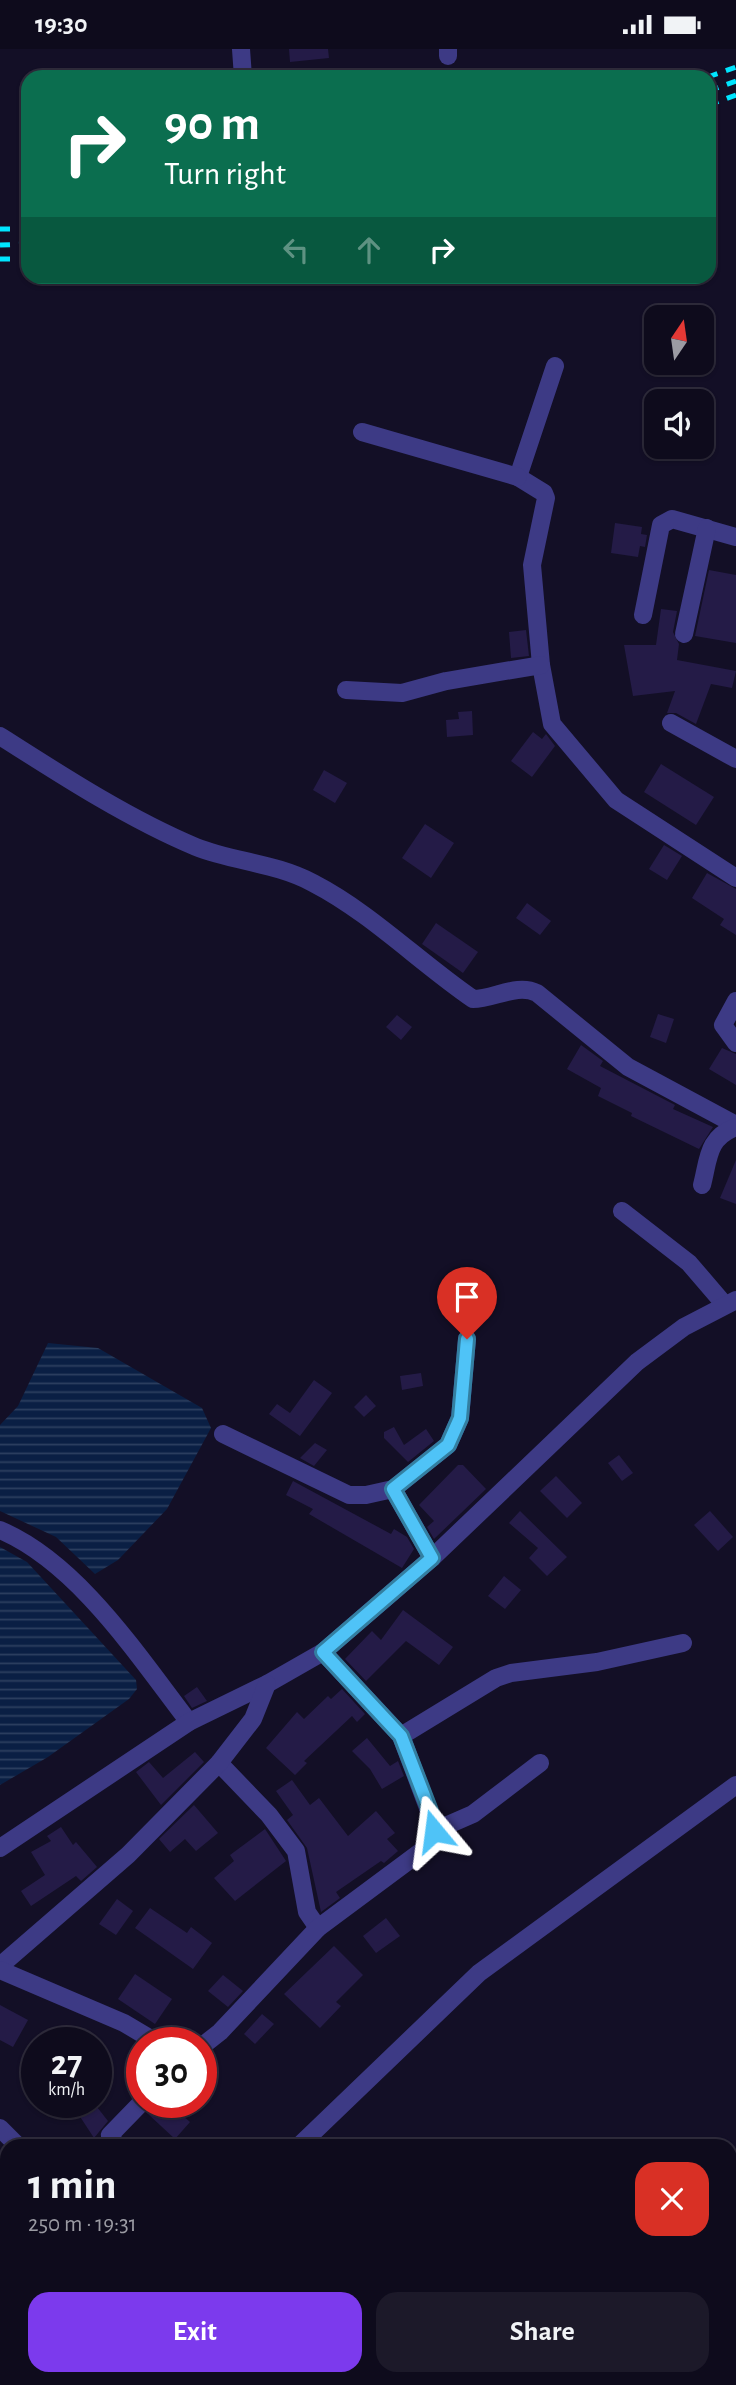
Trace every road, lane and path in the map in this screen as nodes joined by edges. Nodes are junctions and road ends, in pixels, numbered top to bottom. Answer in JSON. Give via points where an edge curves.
{"nodes":[{"id":1,"x":241,"y":49,"type":"edge"},
{"id":2,"x":242,"y":70,"type":"edge"},
{"id":3,"x":555,"y":366,"type":"dead end"},
{"id":4,"x":362,"y":432,"type":"dead end"},
{"id":5,"x":518,"y":477,"type":"junction"},
{"id":6,"x":707,"y":529,"type":"junction"},
{"id":7,"x":735,"y":535,"type":"edge"},
{"id":8,"x":643,"y":615,"type":"dead end"},
{"id":9,"x":684,"y":634,"type":"dead end"},
{"id":10,"x":541,"y":665,"type":"junction"},
{"id":11,"x":346,"y":690,"type":"dead end"},
{"id":12,"x":671,"y":723,"type":"dead end"},
{"id":13,"x":0,"y":736,"type":"edge"},
{"id":14,"x":736,"y":759,"type":"edge"},
{"id":15,"x":736,"y":878,"type":"edge"},
{"id":16,"x":736,"y":1001,"type":"edge"},
{"id":17,"x":736,"y":1044,"type":"edge"},
{"id":18,"x":736,"y":1126,"type":"edge"},
{"id":19,"x":702,"y":1185,"type":"dead end"},
{"id":20,"x":622,"y":1212,"type":"dead end"},
{"id":21,"x":731,"y":1302,"type":"edge"},
{"id":22,"x":467,"y":1339,"type":"dead end"},
{"id":23,"x":223,"y":1434,"type":"dead end"},
{"id":24,"x":393,"y":1489,"type":"junction"},
{"id":25,"x":0,"y":1530,"type":"edge"},
{"id":26,"x":432,"y":1558,"type":"junction"},
{"id":27,"x":684,"y":1643,"type":"dead end"},
{"id":28,"x":323,"y":1652,"type":"junction"},
{"id":29,"x":267,"y":1684,"type":"junction"},
{"id":30,"x":189,"y":1722,"type":"junction"},
{"id":31,"x":401,"y":1736,"type":"junction"},
{"id":32,"x":219,"y":1763,"type":"junction"},
{"id":33,"x":540,"y":1763,"type":"dead end"},
{"id":34,"x":736,"y":1785,"type":"edge"},
{"id":35,"x":434,"y":1831,"type":"junction"},
{"id":36,"x":0,"y":1847,"type":"edge"},
{"id":37,"x":318,"y":1928,"type":"junction"},
{"id":38,"x":0,"y":1968,"type":"edge"},
{"id":39,"x":131,"y":2027,"type":"edge"},
{"id":40,"x":217,"y":2034,"type":"edge"},
{"id":41,"x":126,"y":2118,"type":"edge"},
{"id":42,"x":112,"y":2139,"type":"edge"},
{"id":43,"x":306,"y":2139,"type":"edge"}],
"edges":[{"from":1,"to":2,"type":"street"},
{"from":3,"to":5,"type":"street"},
{"from":4,"to":5,"type":"street"},
{"from":5,"to":10,"type":"street","via":[[546,498],[532,565]]},
{"from":6,"to":7,"type":"street"},
{"from":6,"to":8,"type":"street","via":[[672,519],[661,526]]},
{"from":6,"to":9,"type":"street"},
{"from":10,"to":11,"type":"street","via":[[402,693]]},
{"from":10,"to":15,"type":"street","via":[[552,724],[616,800]]},
{"from":12,"to":14,"type":"street"},
{"from":13,"to":18,"type":"street","via":[[176,838],[198,848],[273,866],[333,894],[473,999],[532,990],[628,1067]]},
{"from":16,"to":17,"type":"street","via":[[723,1025]]},
{"from":18,"to":19,"type":"street","via":[[720,1133],[713,1144]]},
{"from":20,"to":21,"type":"street","via":[[690,1263]]},
{"from":21,"to":26,"type":"street","via":[[684,1327],[637,1361]]},
{"from":22,"to":24,"type":"street","via":[[460,1418],[448,1445]]},
{"from":23,"to":24,"type":"street","via":[[349,1495]]},
{"from":24,"to":26,"type":"street"},
{"from":25,"to":30,"type":"street","via":[[57,1566],[127,1643]]},
{"from":26,"to":28,"type":"street"},
{"from":27,"to":31,"type":"street","via":[[597,1662],[511,1673]]},
{"from":28,"to":29,"type":"street"},
{"from":28,"to":31,"type":"street"},
{"from":29,"to":30,"type":"street"},
{"from":29,"to":32,"type":"street","via":[[253,1719]]},
{"from":30,"to":36,"type":"street"},
{"from":31,"to":35,"type":"street"},
{"from":32,"to":37,"type":"street","via":[[296,1851],[307,1912]]},
{"from":32,"to":38,"type":"street","via":[[128,1855]]},
{"from":33,"to":35,"type":"street","via":[[473,1814]]},
{"from":34,"to":43,"type":"street","via":[[479,1973]]},
{"from":35,"to":37,"type":"street","via":[[423,1850]]},
{"from":37,"to":40,"type":"street"},
{"from":38,"to":39,"type":"street"},
{"from":41,"to":42,"type":"street","via":[[110,2135]]}]}
